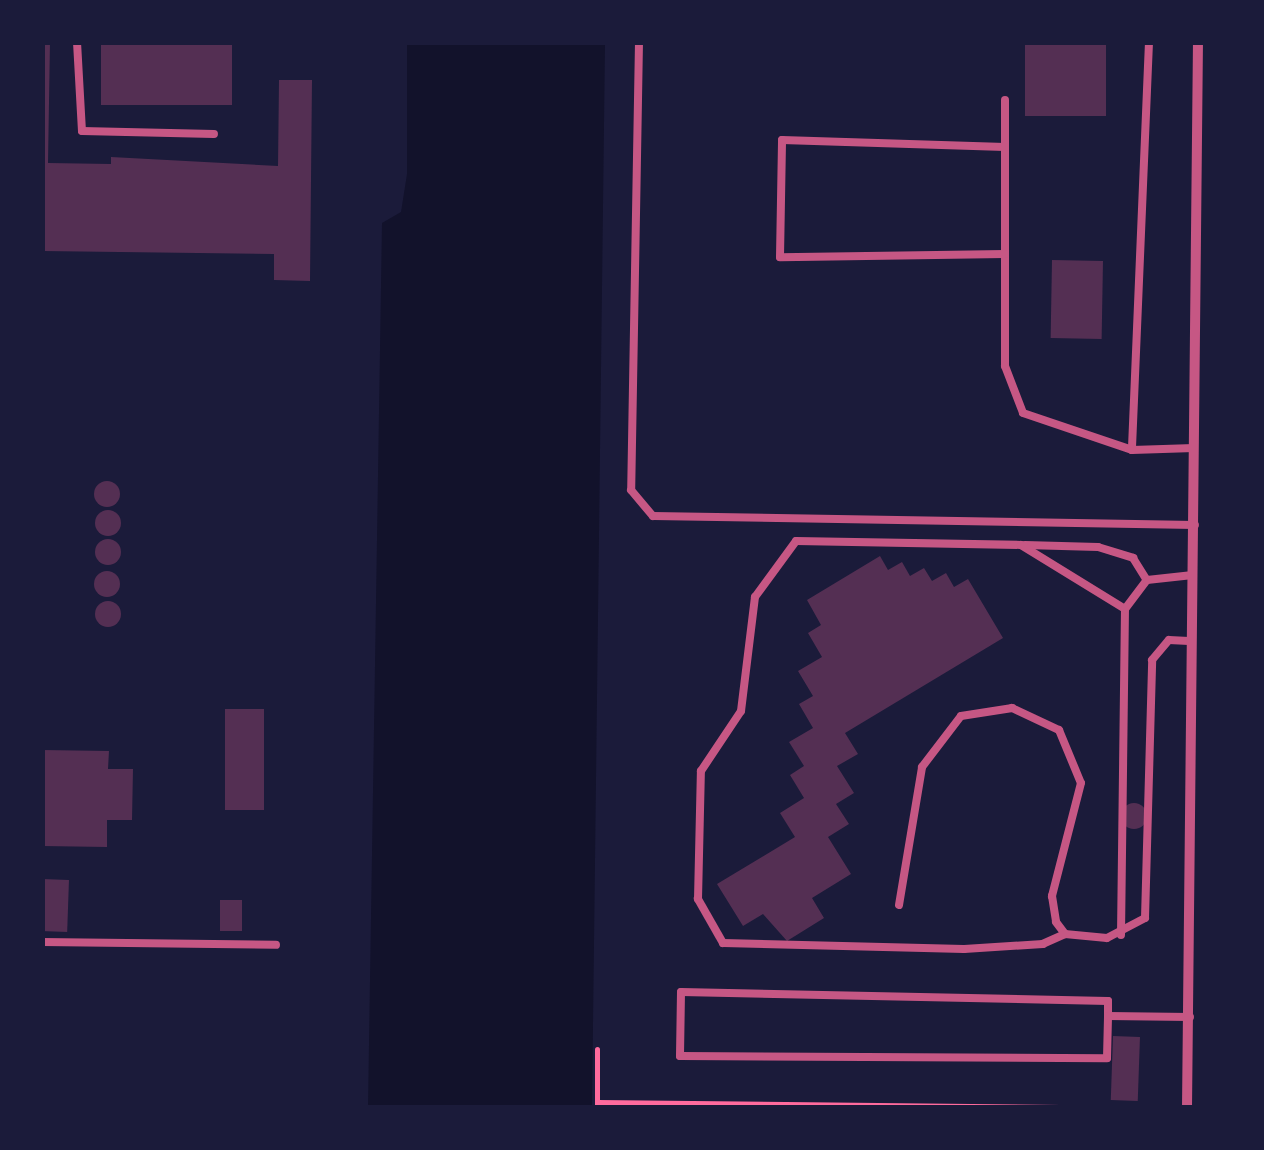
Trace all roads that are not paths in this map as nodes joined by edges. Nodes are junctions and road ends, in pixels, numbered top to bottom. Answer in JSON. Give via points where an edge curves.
{"nodes":[{"id":1,"x":77,"y":42,"type":"edge"},
{"id":2,"x":639,"y":42,"type":"edge"},
{"id":3,"x":1149,"y":42,"type":"edge"},
{"id":4,"x":1198,"y":42,"type":"edge"},
{"id":5,"x":1005,"y":100,"type":"dead end"},
{"id":6,"x":214,"y":134,"type":"dead end"},
{"id":7,"x":1005,"y":147,"type":"junction"},
{"id":8,"x":1005,"y":254,"type":"junction"},
{"id":9,"x":1194,"y":448,"type":"junction"},
{"id":10,"x":1132,"y":450,"type":"junction"},
{"id":11,"x":1196,"y":525,"type":"junction"},
{"id":12,"x":1021,"y":545,"type":"junction"},
{"id":13,"x":1193,"y":575,"type":"junction"},
{"id":14,"x":1147,"y":580,"type":"junction"},
{"id":15,"x":1126,"y":608,"type":"junction"},
{"id":16,"x":1189,"y":641,"type":"junction"},
{"id":17,"x":899,"y":906,"type":"dead end"},
{"id":18,"x":1065,"y":934,"type":"junction"},
{"id":19,"x":1121,"y":935,"type":"junction"},
{"id":20,"x":42,"y":942,"type":"edge"},
{"id":21,"x":276,"y":944,"type":"dead end"},
{"id":22,"x":1108,"y":1016,"type":"junction"},
{"id":23,"x":1190,"y":1018,"type":"junction"},
{"id":24,"x":1188,"y":1108,"type":"edge"}],
"edges":[{"from":1,"to":6,"type":"lane","via":[[82,131]]},
{"from":2,"to":11,"type":"lane","via":[[631,490],[652,516]]},
{"from":3,"to":10,"type":"lane"},
{"from":4,"to":9,"type":"street"},
{"from":5,"to":7,"type":"lane"},
{"from":7,"to":8,"type":"lane"},
{"from":7,"to":8,"type":"lane","via":[[782,140],[780,257]]},
{"from":8,"to":10,"type":"lane","via":[[1005,366],[1023,413]]},
{"from":9,"to":10,"type":"lane"},
{"from":9,"to":11,"type":"street"},
{"from":11,"to":13,"type":"street"},
{"from":12,"to":14,"type":"lane","via":[[1098,547],[1133,558]]},
{"from":12,"to":15,"type":"lane"},
{"from":12,"to":18,"type":"lane","via":[[796,541],[756,596],[741,711],[701,770],[698,899],[722,943],[964,949]]},
{"from":13,"to":14,"type":"lane"},
{"from":13,"to":16,"type":"street"},
{"from":14,"to":15,"type":"lane"},
{"from":15,"to":19,"type":"lane"},
{"from":16,"to":19,"type":"lane","via":[[1168,640],[1152,660],[1151,902]]},
{"from":16,"to":23,"type":"street"},
{"from":17,"to":18,"type":"lane","via":[[922,767],[961,716],[1012,708],[1059,730],[1081,783],[1052,896]]},
{"from":18,"to":19,"type":"lane"},
{"from":20,"to":21,"type":"lane"},
{"from":22,"to":22,"type":"lane","via":[[1107,1058],[680,1056],[681,992],[1108,1001]]},
{"from":22,"to":23,"type":"lane"},
{"from":23,"to":24,"type":"street"}]}
